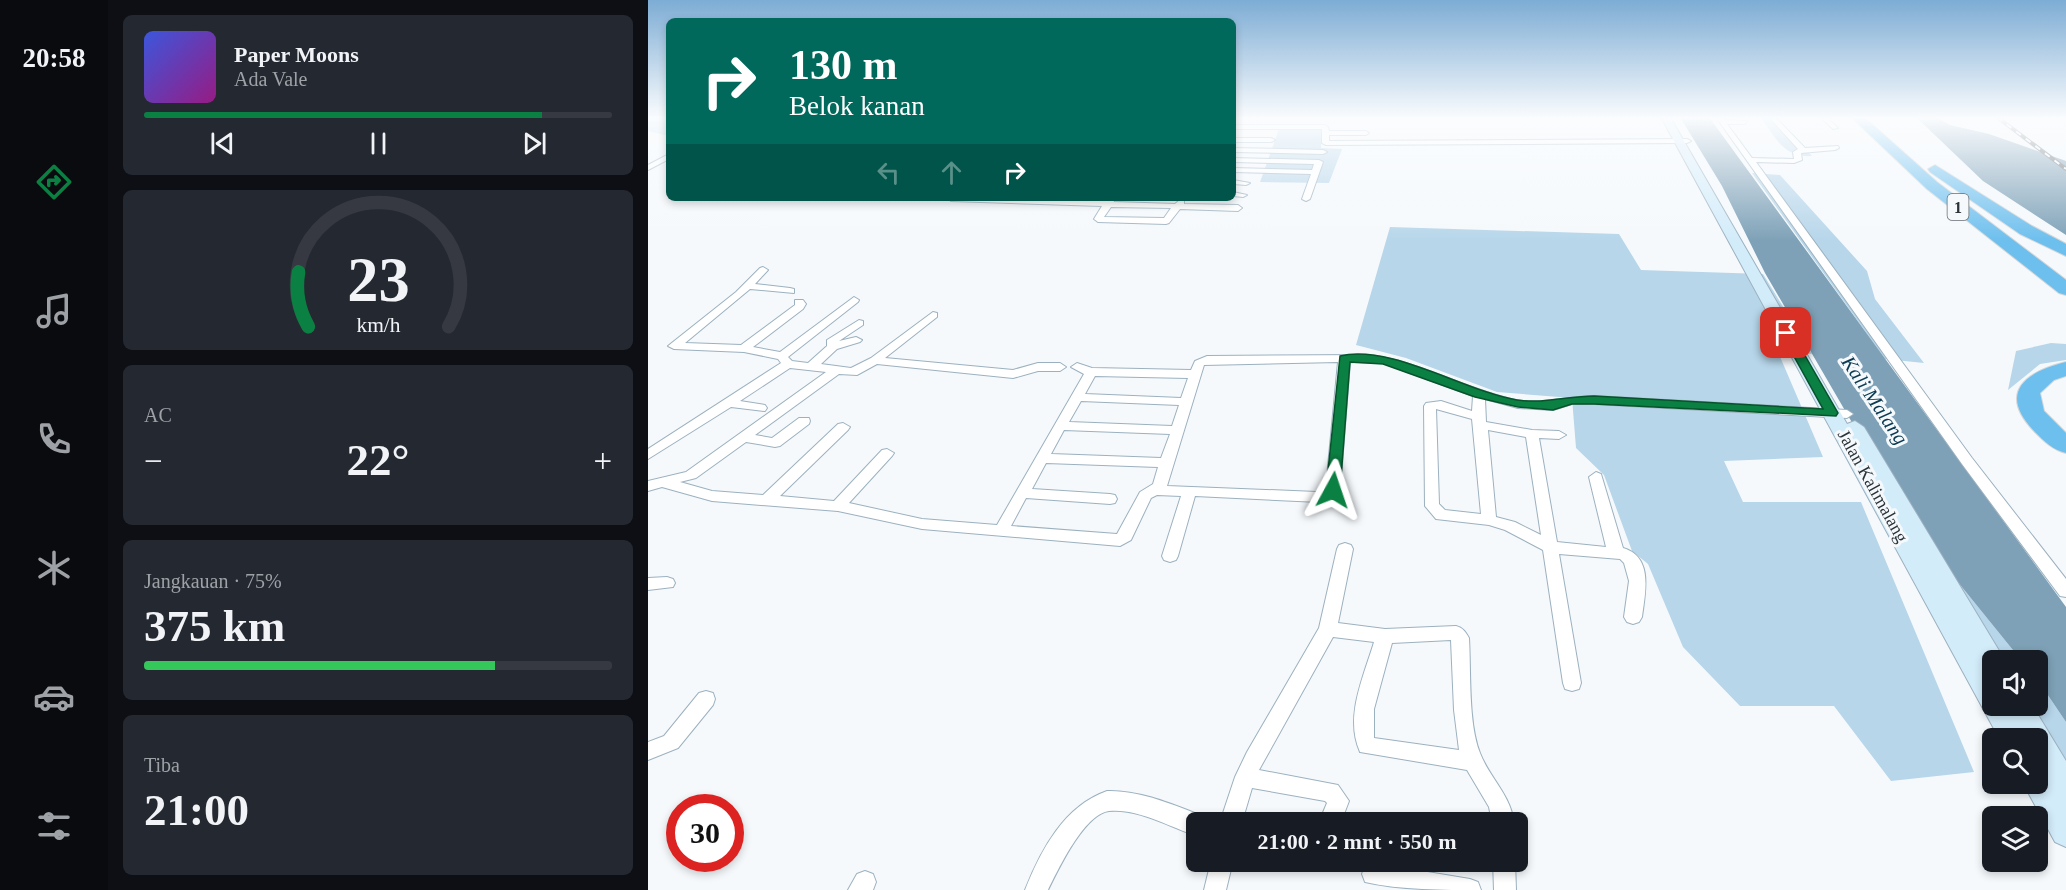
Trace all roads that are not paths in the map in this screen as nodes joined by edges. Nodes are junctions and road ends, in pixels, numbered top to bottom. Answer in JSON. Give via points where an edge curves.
{"nodes":[{"id":1,"x":665,"y":159,"type":"edge"},
{"id":2,"x":1320,"y":159,"type":"edge"},
{"id":3,"x":1693,"y":159,"type":"edge"},
{"id":4,"x":1798,"y":159,"type":"edge"},
{"id":5,"x":1901,"y":159,"type":"edge"},
{"id":6,"x":1911,"y":159,"type":"edge"},
{"id":7,"x":1916,"y":159,"type":"edge"},
{"id":8,"x":1922,"y":159,"type":"edge"},
{"id":9,"x":1236,"y":160,"type":"edge"},
{"id":10,"x":1753,"y":160,"type":"joint"},
{"id":11,"x":1319,"y":162,"type":"junction"},
{"id":12,"x":1930,"y":166,"type":"junction"},
{"id":13,"x":648,"y":168,"type":"edge"},
{"id":14,"x":1236,"y":170,"type":"edge"},
{"id":15,"x":1316,"y":172,"type":"junction"},
{"id":16,"x":1236,"y":182,"type":"edge"},
{"id":17,"x":1246,"y":183,"type":"dead end"},
{"id":18,"x":1298,"y":183,"type":"dead end"},
{"id":19,"x":1312,"y":184,"type":"junction"},
{"id":20,"x":1236,"y":194,"type":"edge"},
{"id":21,"x":1243,"y":195,"type":"dead end"},
{"id":22,"x":1293,"y":195,"type":"dead end"},
{"id":23,"x":1070,"y":201,"type":"edge"},
{"id":24,"x":1109,"y":201,"type":"edge"},
{"id":25,"x":1181,"y":202,"type":"edge"},
{"id":26,"x":1238,"y":208,"type":"dead end"},
{"id":27,"x":1052,"y":214,"type":"dead end"},
{"id":28,"x":1063,"y":214,"type":"dead end"},
{"id":29,"x":2014,"y":250,"type":"junction"},
{"id":30,"x":2066,"y":251,"type":"edge"},
{"id":31,"x":763,"y":270,"type":"dead end"},
{"id":32,"x":2066,"y":272,"type":"edge"},
{"id":33,"x":2066,"y":279,"type":"edge"},
{"id":34,"x":2066,"y":284,"type":"edge"},
{"id":35,"x":748,"y":286,"type":"junction"},
{"id":36,"x":2066,"y":289,"type":"edge"},
{"id":37,"x":790,"y":291,"type":"dead end"},
{"id":38,"x":2066,"y":296,"type":"edge"},
{"id":39,"x":854,"y":300,"type":"dead end"},
{"id":40,"x":799,"y":302,"type":"dead end"},
{"id":41,"x":933,"y":315,"type":"dead end"},
{"id":42,"x":859,"y":323,"type":"dead end"},
{"id":43,"x":856,"y":340,"type":"dead end"},
{"id":44,"x":833,"y":347,"type":"junction"},
{"id":45,"x":744,"y":349,"type":"junction"},
{"id":46,"x":1344,"y":358,"type":"junction"},
{"id":47,"x":785,"y":360,"type":"junction"},
{"id":48,"x":874,"y":360,"type":"junction"},
{"id":49,"x":812,"y":366,"type":"junction"},
{"id":50,"x":1060,"y":367,"type":"dead end"},
{"id":51,"x":1077,"y":367,"type":"dead end"},
{"id":52,"x":2066,"y":369,"type":"edge"},
{"id":53,"x":837,"y":370,"type":"junction"},
{"id":54,"x":1091,"y":372,"type":"junction"},
{"id":55,"x":1193,"y":374,"type":"junction"},
{"id":56,"x":2066,"y":377,"type":"edge"},
{"id":57,"x":1479,"y":394,"type":"junction"},
{"id":58,"x":1077,"y":397,"type":"junction"},
{"id":59,"x":1188,"y":402,"type":"junction"},
{"id":60,"x":729,"y":403,"type":"junction"},
{"id":61,"x":761,"y":408,"type":"dead end"},
{"id":62,"x":1839,"y":414,"type":"junction"},
{"id":63,"x":804,"y":421,"type":"dead end"},
{"id":64,"x":1480,"y":421,"type":"junction"},
{"id":65,"x":1060,"y":426,"type":"junction"},
{"id":66,"x":843,"y":427,"type":"dead end"},
{"id":67,"x":1177,"y":430,"type":"junction"},
{"id":68,"x":2066,"y":431,"type":"edge"},
{"id":69,"x":1532,"y":434,"type":"junction"},
{"id":70,"x":1559,"y":435,"type":"dead end"},
{"id":71,"x":746,"y":438,"type":"junction"},
{"id":72,"x":2066,"y":445,"type":"edge"},
{"id":73,"x":887,"y":453,"type":"dead end"},
{"id":74,"x":648,"y":456,"type":"edge"},
{"id":75,"x":1042,"y":458,"type":"junction"},
{"id":76,"x":1166,"y":463,"type":"junction"},
{"id":77,"x":1596,"y":477,"type":"dead end"},
{"id":78,"x":665,"y":483,"type":"junction"},
{"id":79,"x":648,"y":486,"type":"edge"},
{"id":80,"x":1158,"y":490,"type":"junction"},
{"id":81,"x":1190,"y":492,"type":"junction"},
{"id":82,"x":1022,"y":493,"type":"junction"},
{"id":83,"x":1110,"y":499,"type":"dead end"},
{"id":84,"x":766,"y":501,"type":"junction"},
{"id":85,"x":838,"y":506,"type":"junction"},
{"id":86,"x":1489,"y":520,"type":"junction"},
{"id":87,"x":1001,"y":530,"type":"junction"},
{"id":88,"x":1550,"y":548,"type":"junction"},
{"id":89,"x":1346,"y":549,"type":"dead end"},
{"id":90,"x":1616,"y":553,"type":"junction"},
{"id":91,"x":1170,"y":556,"type":"dead end"},
{"id":92,"x":667,"y":583,"type":"dead end"},
{"id":93,"x":648,"y":584,"type":"edge"},
{"id":94,"x":2066,"y":591,"type":"edge"},
{"id":95,"x":1633,"y":617,"type":"dead end"},
{"id":96,"x":1328,"y":629,"type":"junction"},
{"id":97,"x":1385,"y":636,"type":"junction"},
{"id":98,"x":1985,"y":650,"type":"edge"},
{"id":99,"x":1982,"y":680,"type":"edge"},
{"id":100,"x":1572,"y":683,"type":"dead end"},
{"id":101,"x":706,"y":699,"type":"dead end"},
{"id":102,"x":648,"y":751,"type":"edge"},
{"id":103,"x":2048,"y":758,"type":"edge"},
{"id":104,"x":1474,"y":762,"type":"junction"},
{"id":105,"x":1245,"y":777,"type":"junction"},
{"id":106,"x":2066,"y":789,"type":"edge"},
{"id":107,"x":2045,"y":794,"type":"edge"},
{"id":108,"x":1235,"y":812,"type":"edge"},
{"id":109,"x":1334,"y":812,"type":"edge"},
{"id":110,"x":1503,"y":812,"type":"edge"},
{"id":111,"x":1186,"y":821,"type":"edge"},
{"id":112,"x":2066,"y":831,"type":"edge"},
{"id":113,"x":1219,"y":872,"type":"edge"},
{"id":114,"x":1504,"y":872,"type":"edge"},
{"id":115,"x":1373,"y":874,"type":"dead end"},
{"id":116,"x":1036,"y":890,"type":"edge"},
{"id":117,"x":1215,"y":890,"type":"edge"},
{"id":118,"x":1470,"y":890,"type":"edge"},
{"id":119,"x":1505,"y":890,"type":"edge"}],
"edges":[{"from":1,"to":13,"type":"street"},
{"from":2,"to":11,"type":"street"},
{"from":3,"to":62,"type":"main road","name":"Jalan Kalimalang"},
{"from":4,"to":10,"type":"street"},
{"from":5,"to":29,"type":"highway","number":"1"},
{"from":6,"to":34,"type":"highway","number":"1","via":[[1965,207]]},
{"from":7,"to":33,"type":"highway","number":"1","via":[[1967,204]]},
{"from":8,"to":12,"type":"highway","number":"1"},
{"from":9,"to":11,"type":"street"},
{"from":10,"to":94,"type":"street","via":[[1960,451]]},
{"from":11,"to":15,"type":"street"},
{"from":12,"to":30,"type":"highway","via":[[2026,230]]},
{"from":12,"to":32,"type":"highway","number":"1"},
{"from":14,"to":15,"type":"street"},
{"from":15,"to":19,"type":"street"},
{"from":16,"to":17,"type":"street"},
{"from":18,"to":19,"type":"street"},
{"from":19,"to":22,"type":"street","via":[[1307,197]]},
{"from":20,"to":21,"type":"street"},
{"from":23,"to":24,"type":"street"},
{"from":23,"to":27,"type":"street"},
{"from":23,"to":28,"type":"street"},
{"from":24,"to":25,"type":"street"},
{"from":24,"to":25,"type":"street","via":[[1098,219],[1166,221]]},
{"from":25,"to":26,"type":"street"},
{"from":29,"to":36,"type":"highway","number":"1"},
{"from":29,"to":38,"type":"highway","via":[[2023,262]]},
{"from":31,"to":35,"type":"street"},
{"from":35,"to":37,"type":"street"},
{"from":35,"to":45,"type":"street","via":[[674,345]]},
{"from":39,"to":47,"type":"street"},
{"from":40,"to":45,"type":"street","via":[[799,307]]},
{"from":41,"to":48,"type":"street"},
{"from":42,"to":44,"type":"street","via":[[831,342]]},
{"from":43,"to":44,"type":"street"},
{"from":44,"to":49,"type":"street"},
{"from":45,"to":47,"type":"street"},
{"from":46,"to":55,"type":"street","via":[[1207,360],[1199,363]]},
{"from":46,"to":57,"type":"street","via":[[1385,360]]},
{"from":46,"to":81,"type":"street","via":[[1333,490],[1329,494],[1319,497]]},
{"from":47,"to":49,"type":"street"},
{"from":47,"to":60,"type":"street"},
{"from":48,"to":50,"type":"street","via":[[1013,374],[1038,367]]},
{"from":48,"to":53,"type":"street","via":[[853,372]]},
{"from":49,"to":53,"type":"street"},
{"from":51,"to":54,"type":"street"},
{"from":52,"to":72,"type":"highway","via":[[2036,380],[2027,395],[2037,418]]},
{"from":53,"to":71,"type":"street"},
{"from":54,"to":55,"type":"street"},
{"from":54,"to":58,"type":"street"},
{"from":55,"to":59,"type":"street"},
{"from":56,"to":68,"type":"highway","via":[[2051,387],[2047,402],[2052,416]]},
{"from":57,"to":62,"type":"street","via":[[1540,406],[1594,400]]},
{"from":57,"to":64,"type":"street"},
{"from":58,"to":59,"type":"street"},
{"from":58,"to":65,"type":"street"},
{"from":59,"to":67,"type":"street"},
{"from":60,"to":61,"type":"street"},
{"from":60,"to":74,"type":"street"},
{"from":62,"to":98,"type":"main road","name":"Jalan Kalimalang"},
{"from":62,"to":99,"type":"main road","name":"Jalan Kalimalang"},
{"from":63,"to":71,"type":"street","via":[[775,443]]},
{"from":64,"to":69,"type":"street"},
{"from":64,"to":86,"type":"street"},
{"from":64,"to":86,"type":"street","via":[[1441,405],[1430,406],[1432,506],[1441,515]]},
{"from":65,"to":67,"type":"street"},
{"from":65,"to":75,"type":"street"},
{"from":66,"to":84,"type":"street"},
{"from":67,"to":76,"type":"street"},
{"from":69,"to":70,"type":"street"},
{"from":69,"to":88,"type":"street"},
{"from":71,"to":78,"type":"street","via":[[692,475]]},
{"from":73,"to":85,"type":"street"},
{"from":75,"to":76,"type":"street"},
{"from":75,"to":82,"type":"street"},
{"from":76,"to":80,"type":"street"},
{"from":77,"to":90,"type":"street"},
{"from":78,"to":79,"type":"street"},
{"from":78,"to":84,"type":"street","via":[[712,496]]},
{"from":80,"to":81,"type":"street"},
{"from":80,"to":87,"type":"street","via":[[1145,494],[1126,536],[1120,540]]},
{"from":81,"to":91,"type":"street"},
{"from":82,"to":83,"type":"street"},
{"from":82,"to":87,"type":"street"},
{"from":84,"to":85,"type":"street"},
{"from":85,"to":87,"type":"street","via":[[922,524]]},
{"from":86,"to":88,"type":"street","via":[[1510,526]]},
{"from":88,"to":90,"type":"street"},
{"from":88,"to":100,"type":"street"},
{"from":89,"to":96,"type":"street"},
{"from":90,"to":95,"type":"street","via":[[1629,557],[1637,572]]},
{"from":92,"to":93,"type":"street"},
{"from":96,"to":97,"type":"street"},
{"from":96,"to":105,"type":"street"},
{"from":97,"to":104,"type":"street","via":[[1456,633],[1460,638],[1468,745]]},
{"from":97,"to":104,"type":"street","via":[[1370,688],[1362,735],[1365,743],[1370,747]]},
{"from":101,"to":102,"type":"street","via":[[671,741]]},
{"from":103,"to":106,"type":"main road"},
{"from":104,"to":110,"type":"street"},
{"from":105,"to":108,"type":"street"},
{"from":105,"to":109,"type":"street","via":[[1331,792],[1338,801]]},
{"from":107,"to":112,"type":"main road"},
{"from":111,"to":116,"type":"street","via":[[1145,807],[1100,803],[1064,838]]},
{"from":113,"to":117,"type":"street"},
{"from":114,"to":119,"type":"street"},
{"from":115,"to":118,"type":"street"}]}
